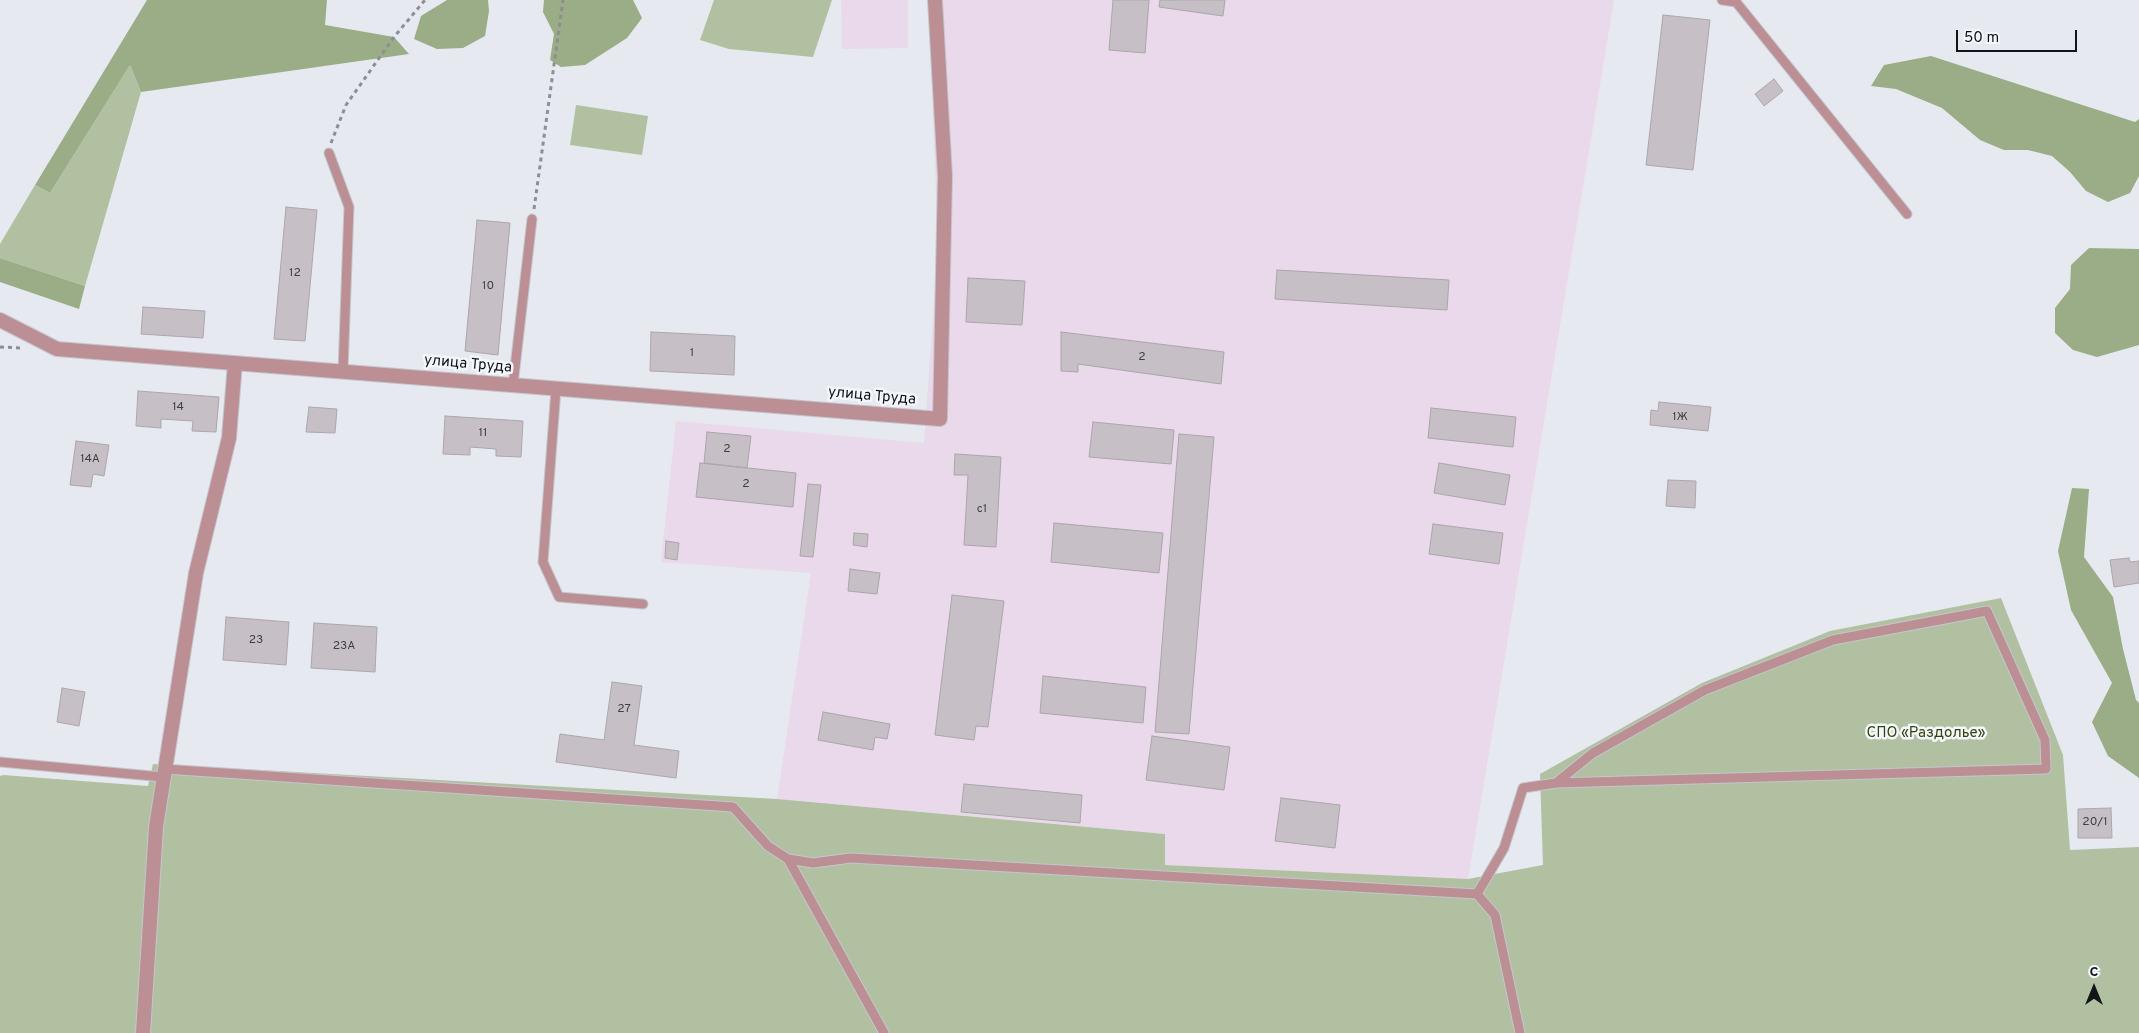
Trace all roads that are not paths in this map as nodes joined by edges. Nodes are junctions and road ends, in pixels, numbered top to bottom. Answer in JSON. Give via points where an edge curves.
{"nodes":[{"id":1,"x":935,"y":0,"type":"edge"},
{"id":2,"x":1722,"y":0,"type":"edge"},
{"id":3,"x":329,"y":153,"type":"road end"},
{"id":4,"x":1906,"y":214,"type":"dead end"},
{"id":5,"x":532,"y":219,"type":"road end"},
{"id":6,"x":0,"y":320,"type":"edge"},
{"id":7,"x":235,"y":363,"type":"junction"},
{"id":8,"x":343,"y":371,"type":"junction"},
{"id":9,"x":513,"y":385,"type":"junction"},
{"id":10,"x":556,"y":388,"type":"junction"},
{"id":11,"x":643,"y":604,"type":"dead end"},
{"id":12,"x":0,"y":762,"type":"edge"},
{"id":13,"x":163,"y":773,"type":"junction"},
{"id":14,"x":1556,"y":782,"type":"junction"},
{"id":15,"x":788,"y":859,"type":"junction"},
{"id":16,"x":1477,"y":894,"type":"junction"},
{"id":17,"x":143,"y":1033,"type":"edge"},
{"id":18,"x":884,"y":1033,"type":"edge"},
{"id":19,"x":1520,"y":1033,"type":"edge"}],
"edges":[{"from":1,"to":10,"type":"street","name":"улица Труда","via":[[944,176],[940,419]]},
{"from":2,"to":4,"type":"lane","via":[[1736,2]]},
{"from":3,"to":8,"type":"lane","via":[[349,207]]},
{"from":5,"to":9,"type":"lane"},
{"from":6,"to":7,"type":"street","name":"улица Труда","via":[[57,349]]},
{"from":7,"to":8,"type":"street","name":"улица Труда"},
{"from":7,"to":13,"type":"street","via":[[229,438],[196,573]]},
{"from":8,"to":9,"type":"street","name":"улица Труда"},
{"from":9,"to":10,"type":"street","name":"улица Труда"},
{"from":10,"to":11,"type":"lane","via":[[543,562],[559,597]]},
{"from":12,"to":13,"type":"lane"},
{"from":13,"to":15,"type":"lane","via":[[733,807],[768,846]]},
{"from":13,"to":17,"type":"street","via":[[156,827]]},
{"from":14,"to":14,"type":"lane","via":[[1593,753],[1705,690],[1833,640],[1987,611],[2046,740],[2046,769]]},
{"from":14,"to":16,"type":"lane","via":[[1522,788],[1504,848]]},
{"from":15,"to":16,"type":"lane","via":[[813,864],[851,858]]},
{"from":15,"to":18,"type":"lane"},
{"from":16,"to":19,"type":"lane","via":[[1496,915]]}]}
